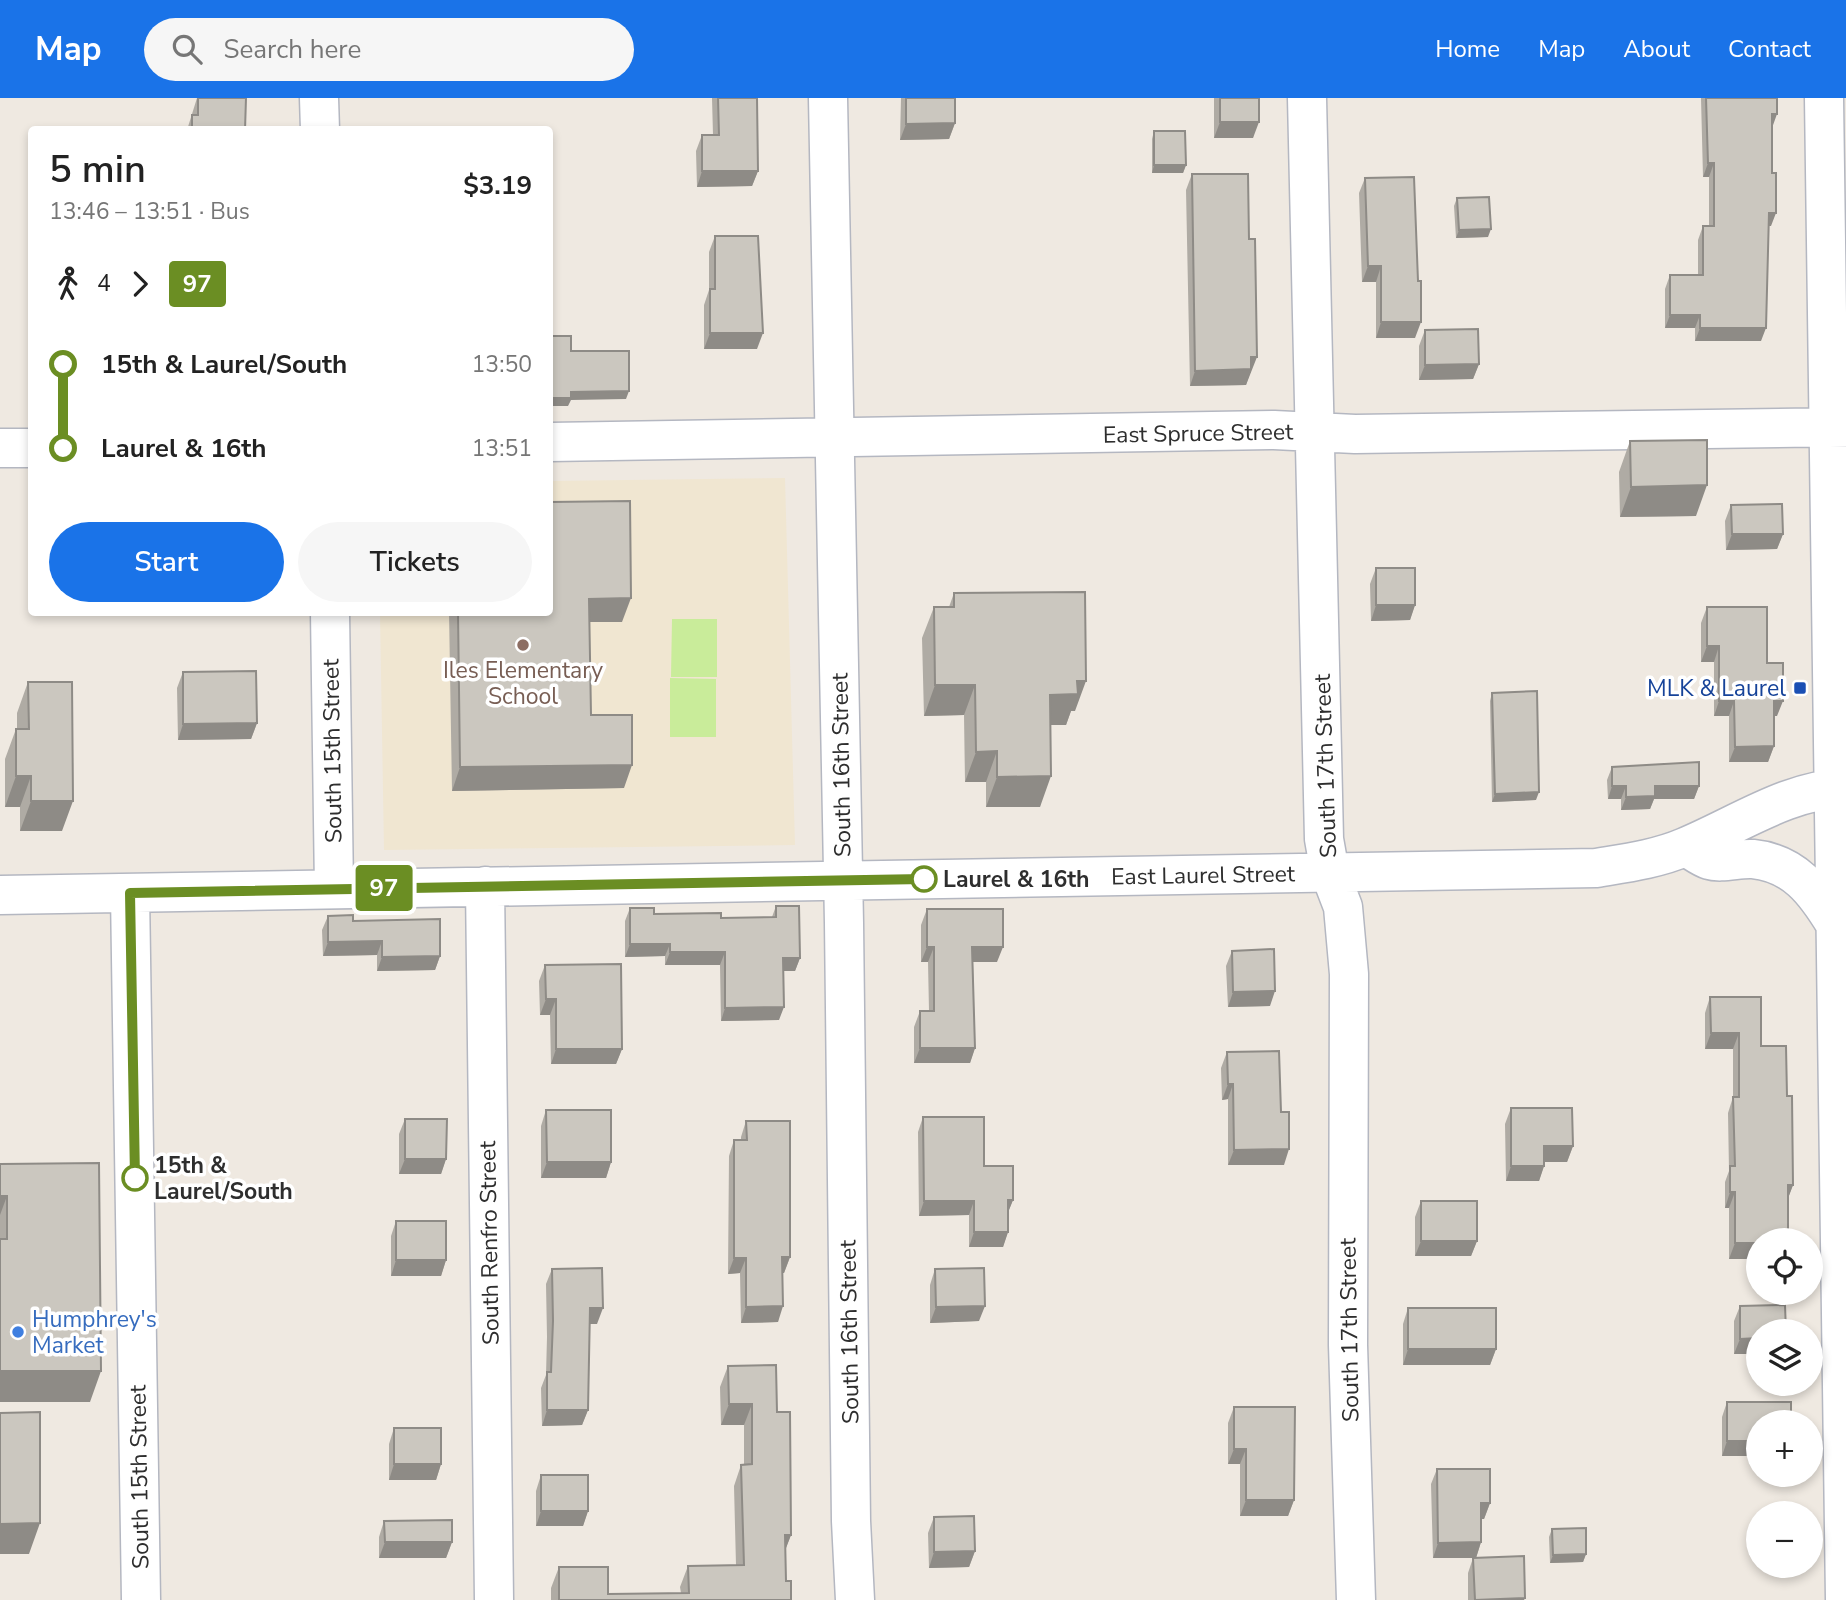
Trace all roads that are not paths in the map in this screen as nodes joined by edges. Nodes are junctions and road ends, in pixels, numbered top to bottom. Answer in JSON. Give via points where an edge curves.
{"nodes":[{"id":1,"x":319,"y":98,"type":"edge"},
{"id":2,"x":828,"y":98,"type":"edge"},
{"id":3,"x":1307,"y":98,"type":"edge"},
{"id":4,"x":1824,"y":98,"type":"edge"},
{"id":5,"x":320,"y":126,"type":"edge"},
{"id":6,"x":1838,"y":427,"type":"edge"},
{"id":7,"x":1315,"y":432,"type":"junction"},
{"id":8,"x":835,"y":438,"type":"junction"},
{"id":9,"x":553,"y":442,"type":"edge"},
{"id":10,"x":28,"y":448,"type":"edge"},
{"id":11,"x":0,"y":449,"type":"edge"},
{"id":12,"x":330,"y":616,"type":"edge"},
{"id":13,"x":1840,"y":788,"type":"edge"},
{"id":14,"x":1686,"y":847,"type":"junction"},
{"id":15,"x":1330,"y":873,"type":"junction"},
{"id":16,"x":843,"y":881,"type":"junction"},
{"id":17,"x":485,"y":886,"type":"junction"},
{"id":18,"x":334,"y":889,"type":"junction"},
{"id":19,"x":130,"y":893,"type":"junction"},
{"id":20,"x":0,"y":895,"type":"edge"},
{"id":21,"x":1835,"y":924,"type":"junction"},
{"id":22,"x":141,"y":1600,"type":"edge"},
{"id":23,"x":494,"y":1600,"type":"edge"},
{"id":24,"x":855,"y":1600,"type":"edge"},
{"id":25,"x":1356,"y":1600,"type":"edge"},
{"id":26,"x":1844,"y":1600,"type":"edge"}],
"edges":[{"from":1,"to":5,"type":"street"},
{"from":2,"to":8,"type":"street","name":"South 16th Street"},
{"from":3,"to":7,"type":"street","name":"South 17th Street"},
{"from":4,"to":6,"type":"street"},
{"from":6,"to":7,"type":"street","name":"East Spruce Street"},
{"from":6,"to":13,"type":"street"},
{"from":7,"to":8,"type":"street","name":"East Spruce Street"},
{"from":7,"to":15,"type":"street","name":"South 17th Street","via":[[1324,839]]},
{"from":8,"to":9,"type":"street","name":"East Spruce Street"},
{"from":8,"to":16,"type":"street","name":"South 16th Street"},
{"from":10,"to":11,"type":"street"},
{"from":12,"to":18,"type":"street","name":"South 15th Street"},
{"from":13,"to":14,"type":"street","name":"East Laurel Street","via":[[1767,809]]},
{"from":13,"to":21,"type":"street"},
{"from":14,"to":15,"type":"street","name":"East Laurel Street","via":[[1596,868]]},
{"from":14,"to":21,"type":"street","via":[[1710,861],[1752,859],[1792,872],[1811,887]]},
{"from":15,"to":16,"type":"street","name":"East Laurel Street"},
{"from":15,"to":25,"type":"street","name":"South 17th Street","via":[[1343,907],[1349,974],[1348,1345]]},
{"from":16,"to":17,"type":"street","name":"East Laurel Street"},
{"from":16,"to":24,"type":"street","name":"South 16th Street"},
{"from":17,"to":18,"type":"street","name":"East Laurel Street"},
{"from":17,"to":23,"type":"street","name":"South Renfro Street"},
{"from":18,"to":19,"type":"street","name":"East Laurel Street"},
{"from":19,"to":20,"type":"street","name":"East Laurel Street"},
{"from":19,"to":22,"type":"street","name":"South 15th Street"},
{"from":21,"to":26,"type":"street"}]}
